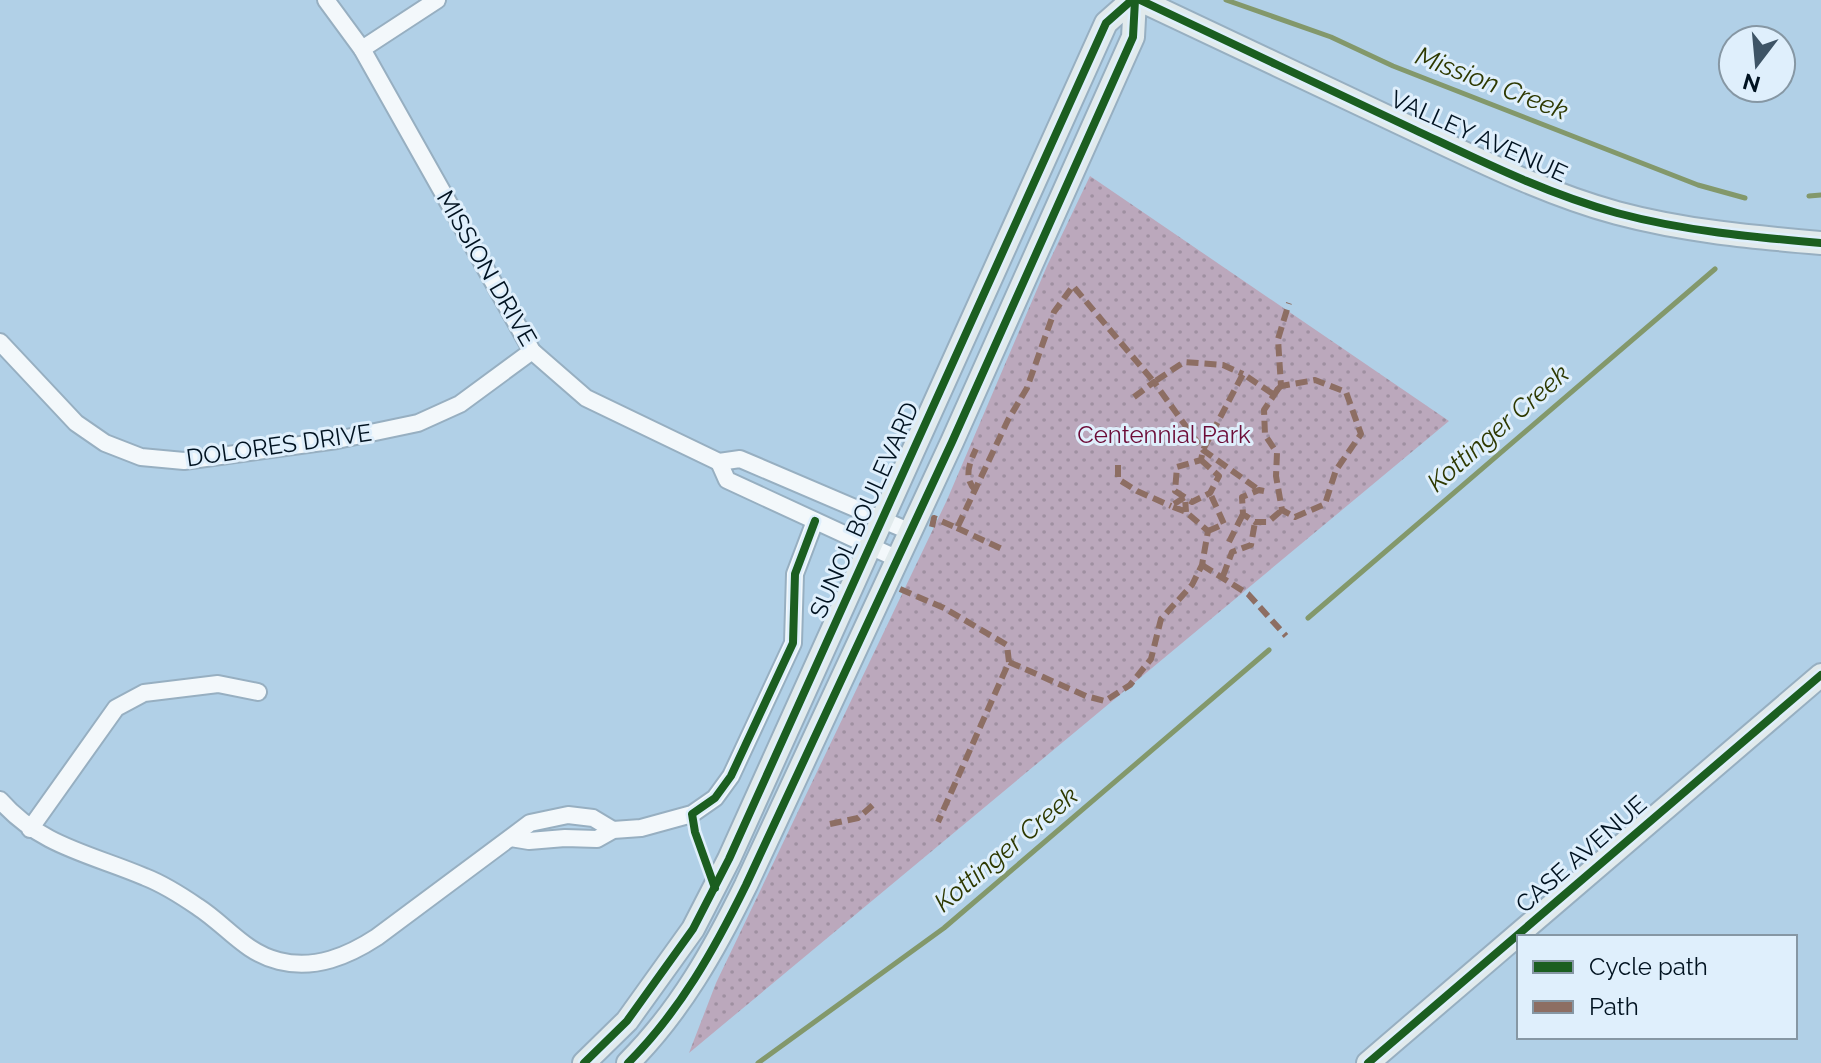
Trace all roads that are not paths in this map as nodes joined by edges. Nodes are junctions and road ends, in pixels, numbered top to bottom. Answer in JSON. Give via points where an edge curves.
{"nodes":[{"id":1,"x":326,"y":0,"type":"edge"},
{"id":2,"x":437,"y":0,"type":"edge"},
{"id":3,"x":1136,"y":0,"type":"edge"},
{"id":4,"x":362,"y":49,"type":"junction"},
{"id":5,"x":1821,"y":243,"type":"edge"},
{"id":6,"x":0,"y":342,"type":"edge"},
{"id":7,"x":532,"y":351,"type":"junction"},
{"id":8,"x":719,"y":462,"type":"junction"},
{"id":9,"x":882,"y":519,"type":"junction"},
{"id":10,"x":815,"y":521,"type":"junction"},
{"id":11,"x":911,"y":532,"type":"junction"},
{"id":12,"x":870,"y":546,"type":"junction"},
{"id":13,"x":898,"y":559,"type":"junction"},
{"id":14,"x":1821,"y":675,"type":"edge"},
{"id":15,"x":258,"y":692,"type":"dead end"},
{"id":16,"x":0,"y":800,"type":"edge"},
{"id":17,"x":30,"y":829,"type":"junction"},
{"id":18,"x":1517,"y":935,"type":"edge"},
{"id":19,"x":1517,"y":935,"type":"edge"},
{"id":20,"x":584,"y":1063,"type":"edge"},
{"id":21,"x":628,"y":1063,"type":"edge"},
{"id":22,"x":1368,"y":1063,"type":"edge"}],
"edges":[{"from":1,"to":4,"type":"street","name":"MISSION DRIVE"},
{"from":2,"to":4,"type":"street"},
{"from":3,"to":5,"type":"main road","name":"VALLEY AVENUE","via":[[1555,193],[1616,213],[1721,235]]},
{"from":3,"to":9,"type":"main road","name":"SUNOL BOULEVARD","via":[[1106,23]]},
{"from":3,"to":11,"type":"main road","name":"SUNOL BOULEVARD","via":[[1133,37]]},
{"from":4,"to":7,"type":"street","name":"MISSION DRIVE"},
{"from":6,"to":7,"type":"street","name":"DOLORES DRIVE","via":[[76,423],[105,443],[141,457],[184,461],[418,423],[460,404]]},
{"from":7,"to":8,"type":"street","name":"MISSION DRIVE","via":[[586,398]]},
{"from":8,"to":9,"type":"street","name":"MISSION DRIVE","via":[[740,459]]},
{"from":8,"to":10,"type":"street","name":"MISSION DRIVE","via":[[727,480]]},
{"from":9,"to":11,"type":"street","name":"MISSION DRIVE"},
{"from":9,"to":12,"type":"main road","name":"SUNOL BOULEVARD"},
{"from":10,"to":12,"type":"street","name":"MISSION DRIVE"},
{"from":10,"to":17,"type":"street","via":[[795,574],[793,643],[731,776],[715,798],[692,814],[613,830],[597,839],[511,838],[352,953],[319,963],[279,962],[246,948],[200,908],[148,878]]},
{"from":11,"to":13,"type":"main road","name":"SUNOL BOULEVARD"},
{"from":12,"to":13,"type":"street","name":"MISSION DRIVE"},
{"from":12,"to":20,"type":"main road","name":"SUNOL BOULEVARD","via":[[693,929],[627,1021]]},
{"from":13,"to":21,"type":"main road","name":"SUNOL BOULEVARD","via":[[715,948],[683,997]]},
{"from":14,"to":19,"type":"main road","name":"CASE AVENUE"},
{"from":15,"to":17,"type":"street","via":[[218,684],[144,693],[116,708]]},
{"from":16,"to":17,"type":"street"},
{"from":18,"to":22,"type":"main road","name":"CASE AVENUE"}]}
